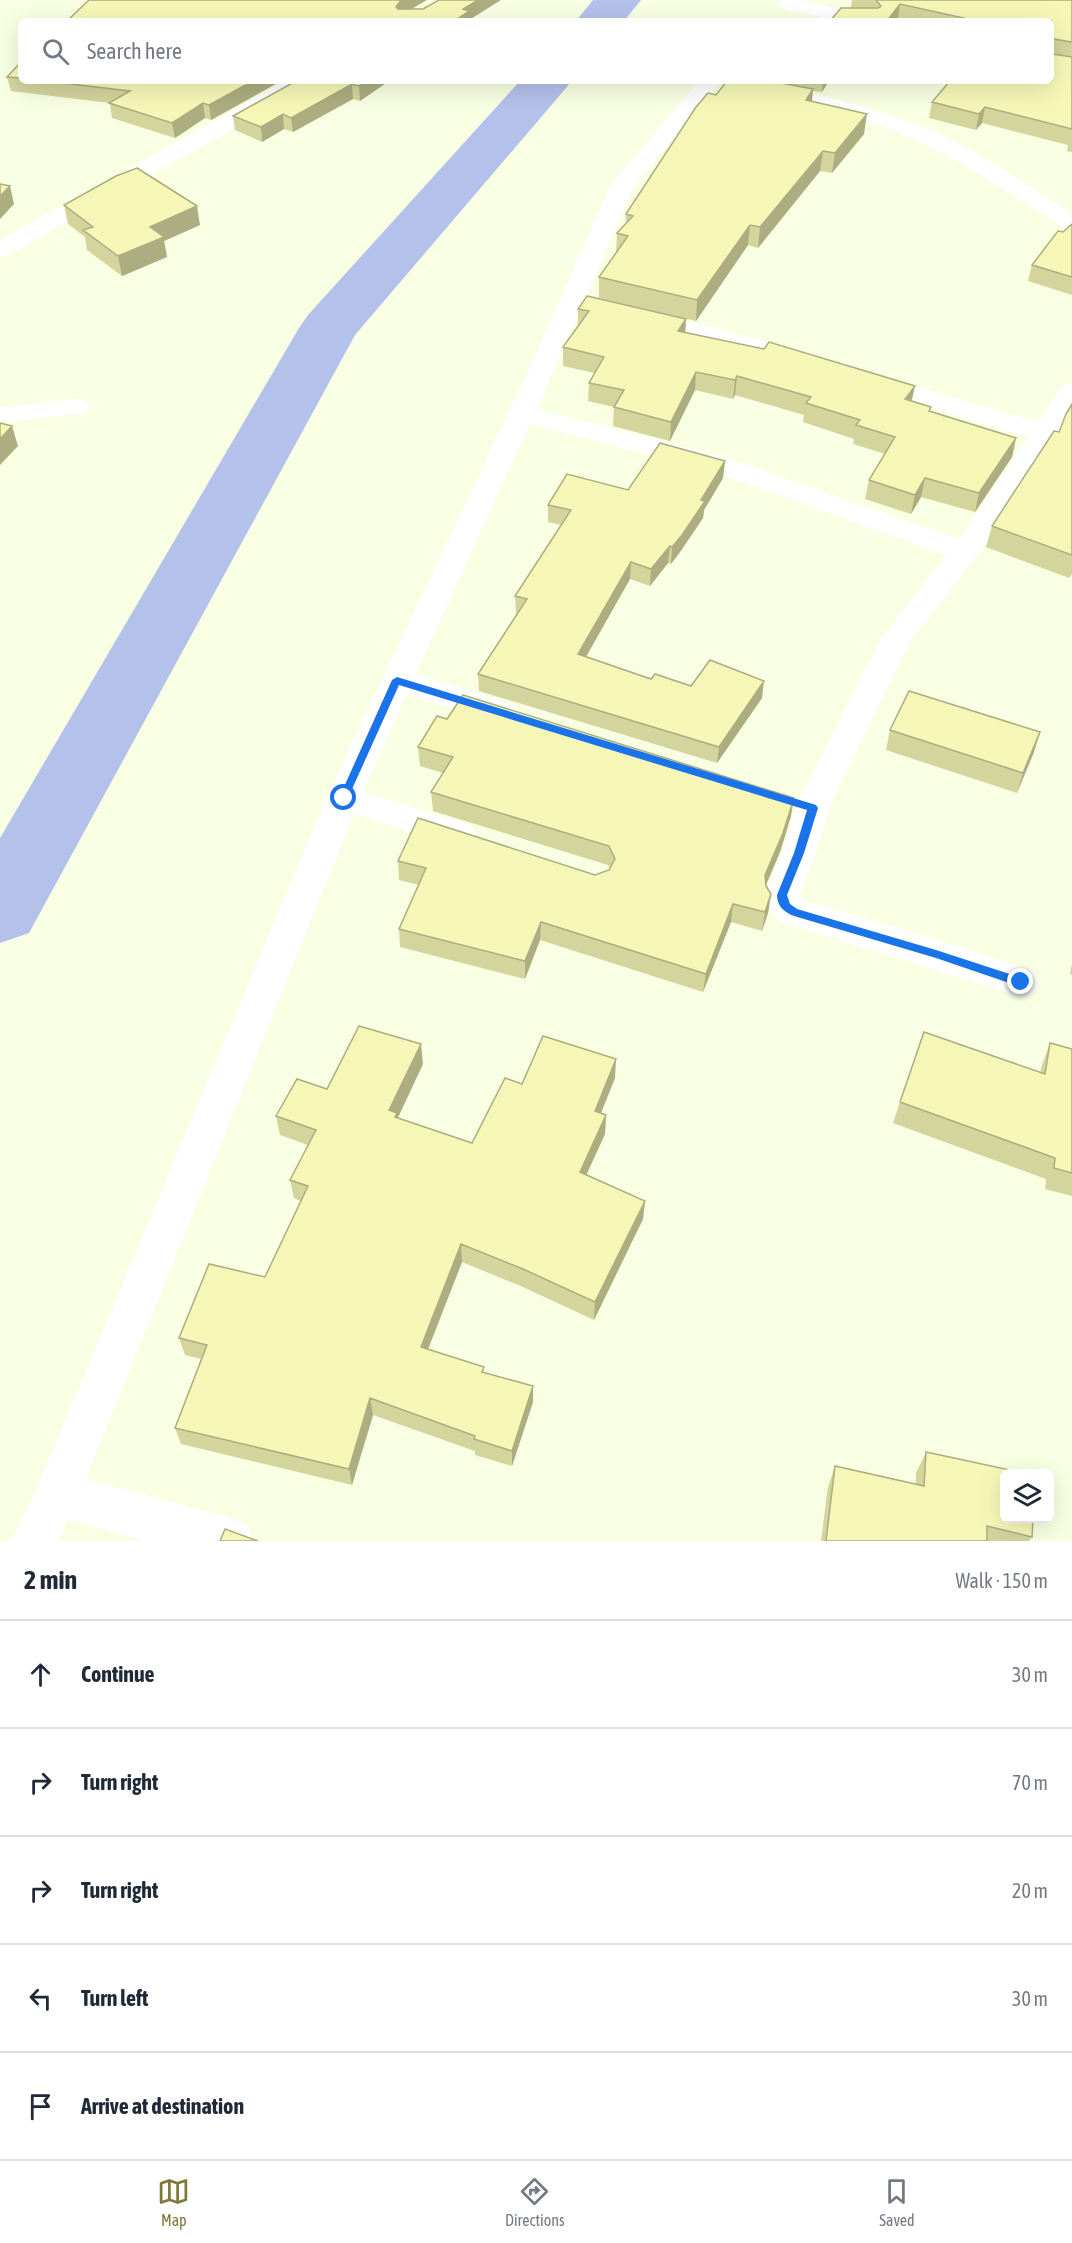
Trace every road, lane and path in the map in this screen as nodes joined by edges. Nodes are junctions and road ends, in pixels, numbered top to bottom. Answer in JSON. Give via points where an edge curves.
{"nodes":[{"id":1,"x":786,"y":6,"type":"edge"},
{"id":2,"x":850,"y":18,"type":"edge"},
{"id":3,"x":297,"y":84,"type":"edge"},
{"id":4,"x":724,"y":84,"type":"edge"},
{"id":5,"x":1072,"y":223,"type":"edge"},
{"id":6,"x":0,"y":250,"type":"edge"},
{"id":7,"x":594,"y":307,"type":"junction"},
{"id":8,"x":817,"y":366,"type":"edge"},
{"id":9,"x":851,"y":376,"type":"edge"},
{"id":10,"x":1072,"y":391,"type":"edge"},
{"id":11,"x":77,"y":407,"type":"dead end"},
{"id":12,"x":521,"y":413,"type":"junction"},
{"id":13,"x":0,"y":415,"type":"edge"},
{"id":14,"x":1045,"y":433,"type":"junction"},
{"id":15,"x":964,"y":551,"type":"junction"},
{"id":16,"x":397,"y":680,"type":"junction"},
{"id":17,"x":532,"y":722,"type":"edge"},
{"id":18,"x":344,"y":798,"type":"junction"},
{"id":19,"x":492,"y":844,"type":"edge"},
{"id":20,"x":1021,"y":982,"type":"dead end"},
{"id":21,"x":57,"y":1494,"type":"junction"},
{"id":22,"x":34,"y":1541,"type":"edge"},
{"id":23,"x":231,"y":1541,"type":"edge"}],
"edges":[{"from":1,"to":2,"type":"street"},
{"from":3,"to":6,"type":"street"},
{"from":4,"to":5,"type":"street","via":[[845,107],[918,133],[965,156]]},
{"from":4,"to":7,"type":"street","via":[[623,184]]},
{"from":7,"to":8,"type":"street","via":[[715,335]]},
{"from":7,"to":12,"type":"street"},
{"from":9,"to":14,"type":"street"},
{"from":10,"to":14,"type":"street"},
{"from":11,"to":13,"type":"street"},
{"from":12,"to":15,"type":"street","via":[[718,464]]},
{"from":12,"to":16,"type":"street"},
{"from":14,"to":15,"type":"street"},
{"from":15,"to":20,"type":"street","via":[[897,637],[801,805],[799,853],[782,902],[794,912]]},
{"from":16,"to":17,"type":"street"},
{"from":16,"to":18,"type":"street"},
{"from":18,"to":19,"type":"street"},
{"from":18,"to":21,"type":"street"},
{"from":21,"to":22,"type":"street"},
{"from":21,"to":23,"type":"street"}]}
